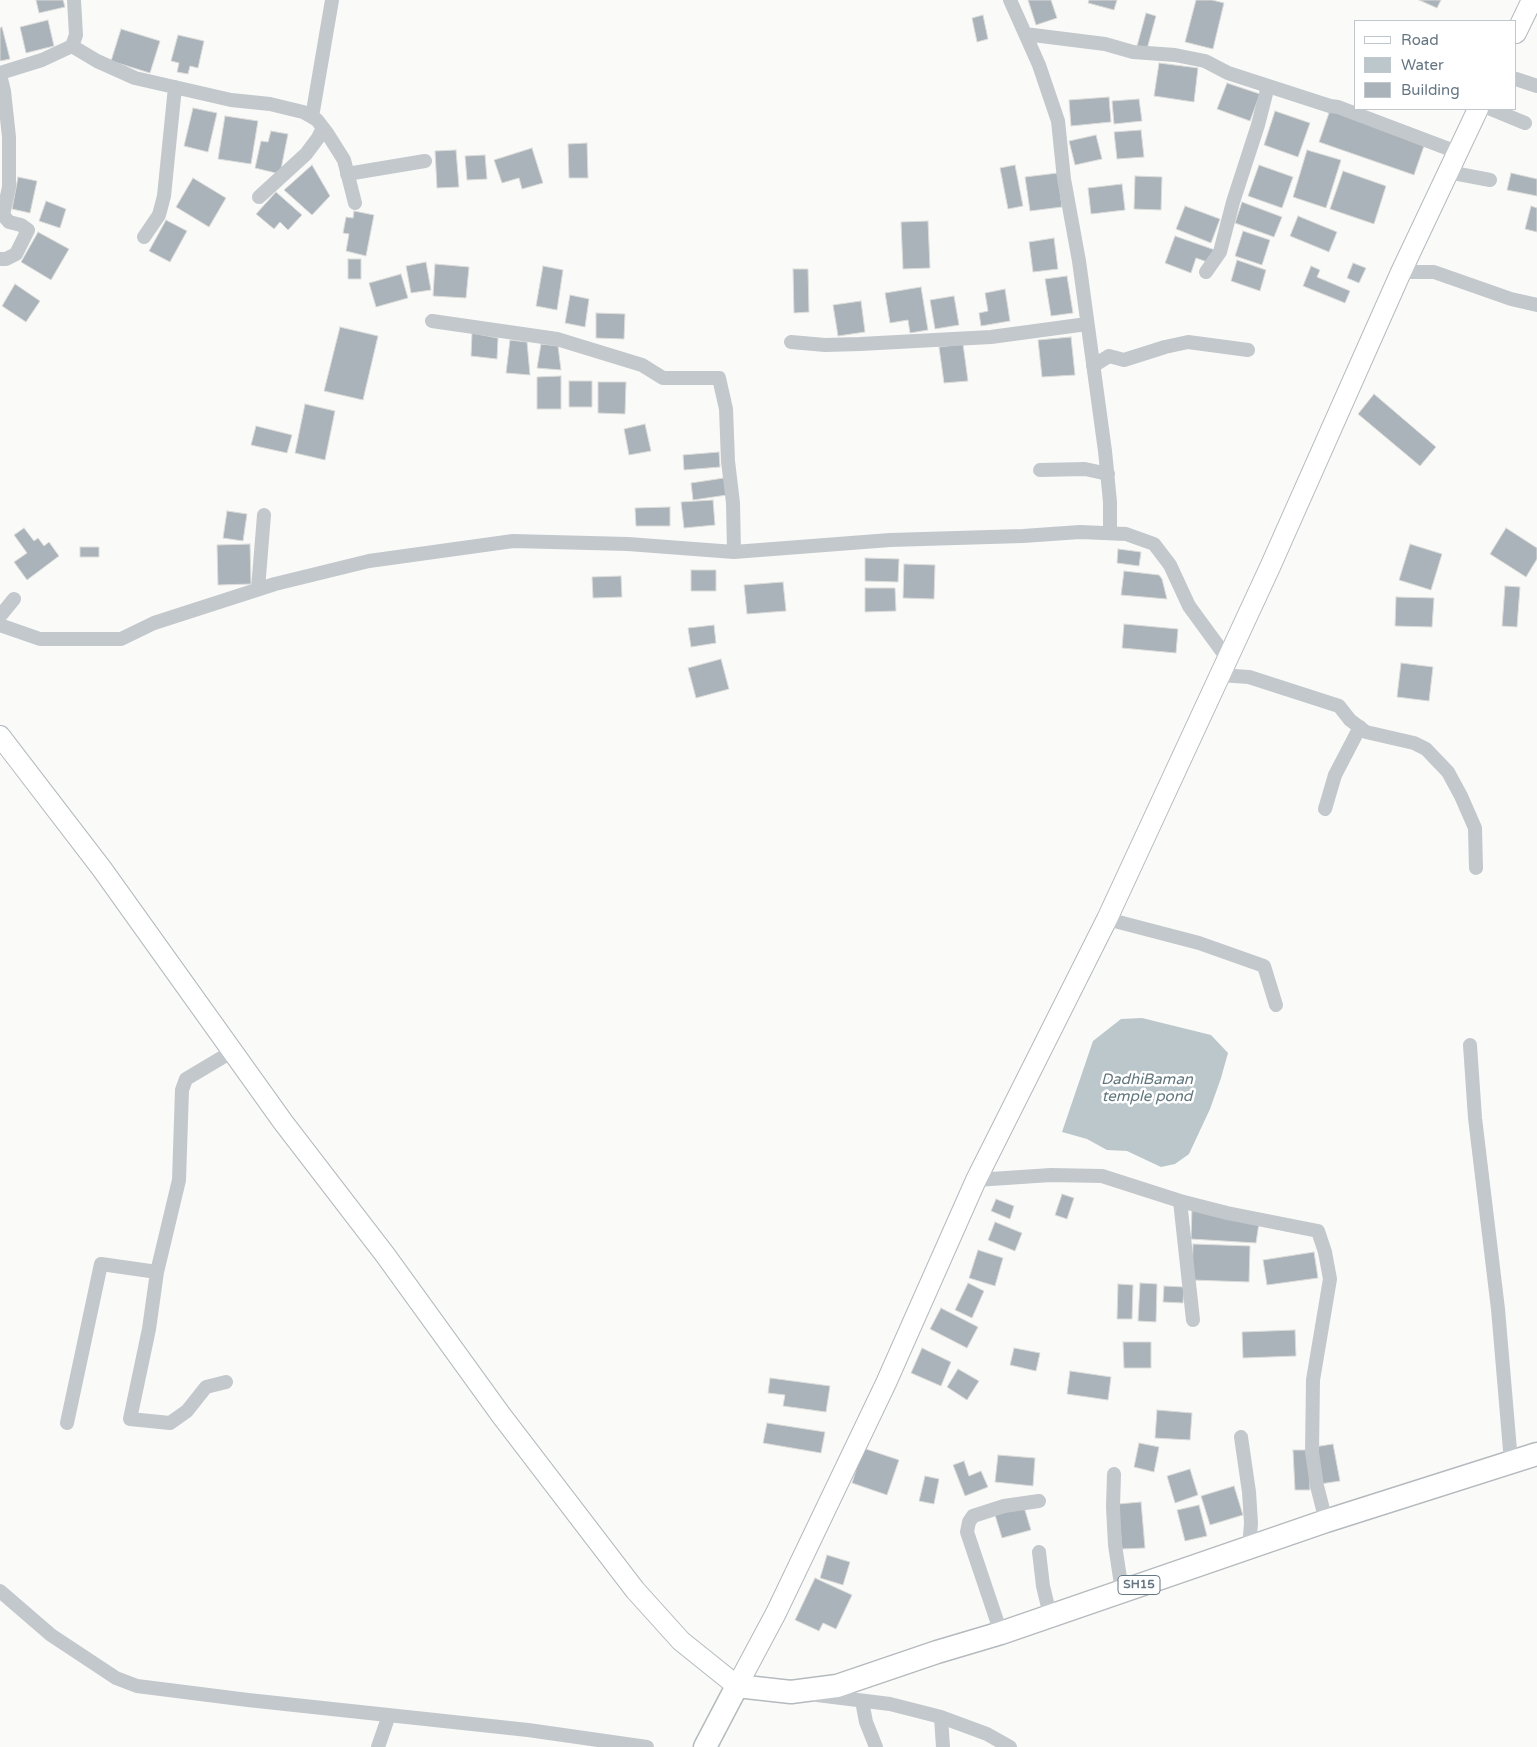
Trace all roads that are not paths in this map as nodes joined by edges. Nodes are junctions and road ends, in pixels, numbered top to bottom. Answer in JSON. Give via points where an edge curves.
{"nodes":[{"id":1,"x":74,"y":0,"type":"edge"},
{"id":2,"x":332,"y":0,"type":"edge"},
{"id":3,"x":1010,"y":0,"type":"edge"},
{"id":4,"x":1025,"y":34,"type":"junction"},
{"id":5,"x":72,"y":46,"type":"junction"},
{"id":6,"x":0,"y":74,"type":"edge"},
{"id":7,"x":1517,"y":79,"type":"edge"},
{"id":8,"x":1268,"y":86,"type":"junction"},
{"id":9,"x":1537,"y":86,"type":"edge"},
{"id":10,"x":175,"y":87,"type":"junction"},
{"id":11,"x":1478,"y":110,"type":"edge"},
{"id":12,"x":1493,"y":110,"type":"edge"},
{"id":13,"x":312,"y":117,"type":"junction"},
{"id":14,"x":1525,"y":123,"type":"dead end"},
{"id":15,"x":323,"y":128,"type":"junction"},
{"id":16,"x":1457,"y":152,"type":"junction"},
{"id":17,"x":425,"y":161,"type":"dead end"},
{"id":18,"x":1448,"y":172,"type":"junction"},
{"id":19,"x":347,"y":174,"type":"junction"},
{"id":20,"x":1490,"y":180,"type":"dead end"},
{"id":21,"x":259,"y":197,"type":"dead end"},
{"id":22,"x":355,"y":203,"type":"dead end"},
{"id":23,"x":144,"y":237,"type":"dead end"},
{"id":24,"x":0,"y":259,"type":"edge"},
{"id":25,"x":1206,"y":272,"type":"dead end"},
{"id":26,"x":1401,"y":272,"type":"junction"},
{"id":27,"x":1537,"y":305,"type":"edge"},
{"id":28,"x":432,"y":321,"type":"dead end"},
{"id":29,"x":1087,"y":324,"type":"junction"},
{"id":30,"x":791,"y":342,"type":"dead end"},
{"id":31,"x":1248,"y":350,"type":"dead end"},
{"id":32,"x":1093,"y":366,"type":"junction"},
{"id":33,"x":1040,"y":470,"type":"dead end"},
{"id":34,"x":1108,"y":474,"type":"junction"},
{"id":35,"x":264,"y":515,"type":"dead end"},
{"id":36,"x":1110,"y":533,"type":"junction"},
{"id":37,"x":734,"y":552,"type":"junction"},
{"id":38,"x":258,"y":589,"type":"junction"},
{"id":39,"x":14,"y":599,"type":"dead end"},
{"id":40,"x":0,"y":616,"type":"edge"},
{"id":41,"x":0,"y":625,"type":"edge"},
{"id":42,"x":1224,"y":666,"type":"junction"},
{"id":43,"x":1360,"y":727,"type":"junction"},
{"id":44,"x":0,"y":736,"type":"edge"},
{"id":45,"x":1325,"y":809,"type":"dead end"},
{"id":46,"x":1476,"y":868,"type":"dead end"},
{"id":47,"x":1107,"y":919,"type":"junction"},
{"id":48,"x":1276,"y":1005,"type":"dead end"},
{"id":49,"x":1470,"y":1044,"type":"dead end"},
{"id":50,"x":233,"y":1051,"type":"junction"},
{"id":51,"x":976,"y":1180,"type":"junction"},
{"id":52,"x":1180,"y":1201,"type":"junction"},
{"id":53,"x":157,"y":1272,"type":"junction"},
{"id":54,"x":1193,"y":1320,"type":"dead end"},
{"id":55,"x":226,"y":1382,"type":"dead end"},
{"id":56,"x":67,"y":1423,"type":"dead end"},
{"id":57,"x":1241,"y":1437,"type":"dead end"},
{"id":58,"x":1537,"y":1454,"type":"edge"},
{"id":59,"x":1511,"y":1462,"type":"junction"},
{"id":60,"x":1114,"y":1474,"type":"dead end"},
{"id":61,"x":1039,"y":1501,"type":"dead end"},
{"id":62,"x":1326,"y":1521,"type":"junction"},
{"id":63,"x":1249,"y":1548,"type":"junction"},
{"id":64,"x":1039,"y":1552,"type":"dead end"},
{"id":65,"x":0,"y":1591,"type":"edge"},
{"id":66,"x":1122,"y":1591,"type":"junction"},
{"id":67,"x":1050,"y":1615,"type":"junction"},
{"id":68,"x":1001,"y":1633,"type":"junction"},
{"id":69,"x":737,"y":1686,"type":"junction"},
{"id":70,"x":791,"y":1692,"type":"junction"},
{"id":71,"x":862,"y":1701,"type":"junction"},
{"id":72,"x":389,"y":1715,"type":"junction"},
{"id":73,"x":941,"y":1718,"type":"junction"},
{"id":74,"x":378,"y":1747,"type":"edge"},
{"id":75,"x":647,"y":1747,"type":"edge"},
{"id":76,"x":705,"y":1747,"type":"edge"},
{"id":77,"x":876,"y":1747,"type":"edge"},
{"id":78,"x":943,"y":1747,"type":"edge"},
{"id":79,"x":1010,"y":1747,"type":"edge"}],
"edges":[{"from":1,"to":5,"type":"street","via":[[76,35]]},
{"from":2,"to":13,"type":"street"},
{"from":3,"to":4,"type":"street"},
{"from":4,"to":8,"type":"street","via":[[1205,61],[1228,73]]},
{"from":4,"to":29,"type":"street","via":[[1058,121]]},
{"from":5,"to":6,"type":"street"},
{"from":5,"to":10,"type":"street","via":[[97,62],[135,78]]},
{"from":6,"to":24,"type":"street","via":[[9,137],[10,187],[3,215],[9,222],[28,230],[16,254]]},
{"from":7,"to":9,"type":"street"},
{"from":8,"to":16,"type":"street","via":[[1338,107]]},
{"from":8,"to":25,"type":"street","via":[[1220,252]]},
{"from":10,"to":13,"type":"street","via":[[231,100],[270,104]]},
{"from":10,"to":23,"type":"street","via":[[164,196],[160,215]]},
{"from":11,"to":16,"type":"street"},
{"from":12,"to":14,"type":"street"},
{"from":13,"to":15,"type":"street"},
{"from":15,"to":19,"type":"street","via":[[344,160]]},
{"from":15,"to":21,"type":"street","via":[[306,154]]},
{"from":16,"to":18,"type":"street"},
{"from":17,"to":19,"type":"street"},
{"from":18,"to":20,"type":"street"},
{"from":18,"to":26,"type":"street"},
{"from":19,"to":22,"type":"street"},
{"from":26,"to":27,"type":"street","via":[[1434,272]]},
{"from":26,"to":42,"type":"street"},
{"from":28,"to":37,"type":"street","via":[[557,339],[642,364],[663,378],[719,378],[726,409]]},
{"from":29,"to":30,"type":"street","via":[[991,337],[825,345]]},
{"from":29,"to":32,"type":"street"},
{"from":31,"to":32,"type":"street","via":[[1188,342],[1124,360],[1109,356]]},
{"from":32,"to":34,"type":"street"},
{"from":33,"to":34,"type":"street","via":[[1085,469]]},
{"from":34,"to":36,"type":"street"},
{"from":35,"to":38,"type":"street"},
{"from":36,"to":37,"type":"street","via":[[890,540]]},
{"from":36,"to":42,"type":"street","via":[[1126,534],[1154,544],[1170,565],[1189,606]]},
{"from":37,"to":38,"type":"street","via":[[628,544],[513,541],[369,561]]},
{"from":38,"to":41,"type":"street","via":[[154,623],[121,639],[40,639]]},
{"from":39,"to":40,"type":"street"},
{"from":42,"to":43,"type":"street","via":[[1339,706]]},
{"from":42,"to":47,"type":"street"},
{"from":43,"to":45,"type":"street","via":[[1335,775]]},
{"from":43,"to":46,"type":"street","via":[[1366,732],[1414,742],[1426,749],[1448,772],[1475,828]]},
{"from":44,"to":50,"type":"street","via":[[102,869]]},
{"from":47,"to":48,"type":"street","via":[[1264,966]]},
{"from":47,"to":51,"type":"street"},
{"from":49,"to":59,"type":"street"},
{"from":50,"to":53,"type":"street","via":[[186,1078],[182,1090],[179,1180]]},
{"from":50,"to":69,"type":"street","via":[[501,1415],[635,1590],[682,1641]]},
{"from":51,"to":52,"type":"street","via":[[1050,1175],[1102,1176]]},
{"from":51,"to":69,"type":"street","via":[[886,1383],[776,1613]]},
{"from":52,"to":54,"type":"street"},
{"from":52,"to":62,"type":"street","via":[[1318,1231],[1330,1279],[1313,1380],[1312,1452],[1316,1486]]},
{"from":53,"to":55,"type":"street","via":[[130,1419],[170,1423],[187,1411],[206,1387]]},
{"from":53,"to":56,"type":"street","via":[[101,1264]]},
{"from":57,"to":63,"type":"street","via":[[1250,1507]]},
{"from":58,"to":59,"type":"main road","number":"SH15"},
{"from":59,"to":62,"type":"main road","number":"SH15"},
{"from":60,"to":66,"type":"street","via":[[1113,1507]]},
{"from":61,"to":68,"type":"street","via":[[1004,1506],[973,1516],[969,1522],[967,1532]]},
{"from":62,"to":63,"type":"main road","number":"SH15"},
{"from":63,"to":66,"type":"main road","number":"SH15"},
{"from":64,"to":67,"type":"street"},
{"from":65,"to":72,"type":"street","via":[[50,1635],[116,1678],[136,1686]]},
{"from":66,"to":67,"type":"main road","number":"SH15"},
{"from":67,"to":68,"type":"main road","number":"SH15"},
{"from":68,"to":70,"type":"main road","number":"SH15","via":[[837,1686]]},
{"from":69,"to":70,"type":"main road","number":"SH15"},
{"from":69,"to":76,"type":"main road"},
{"from":70,"to":71,"type":"street"},
{"from":71,"to":73,"type":"street","via":[[890,1704]]},
{"from":71,"to":77,"type":"street"},
{"from":72,"to":74,"type":"street"},
{"from":72,"to":75,"type":"street"},
{"from":73,"to":78,"type":"street"},
{"from":73,"to":79,"type":"street","via":[[987,1734]]}]}
